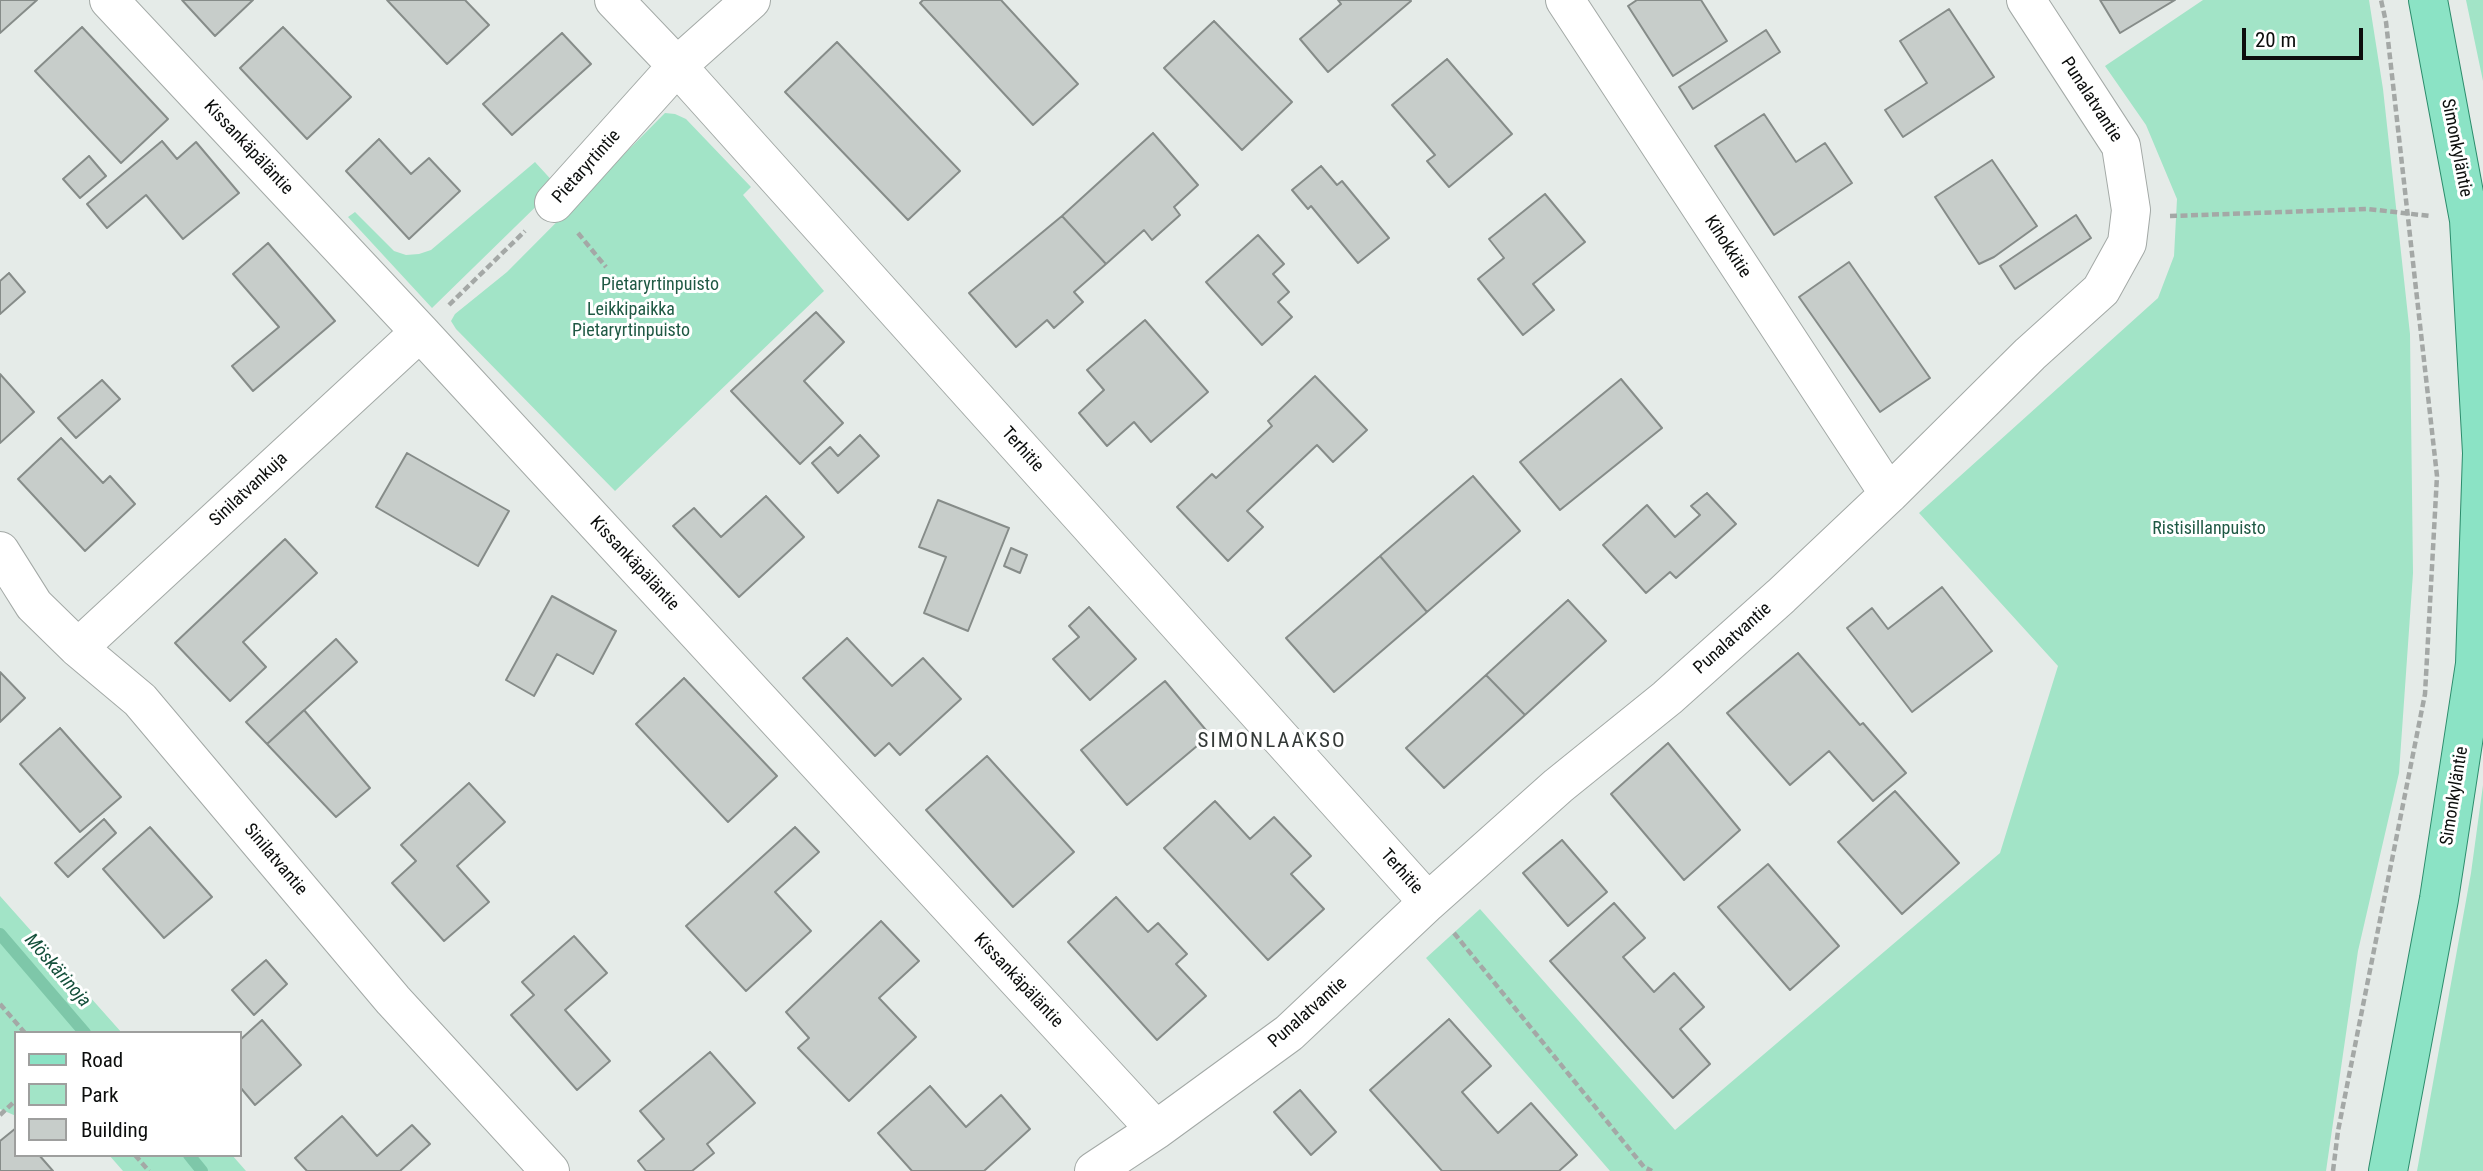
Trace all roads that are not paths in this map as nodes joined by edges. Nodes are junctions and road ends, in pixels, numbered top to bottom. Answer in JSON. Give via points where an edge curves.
{"nodes":[{"id":1,"x":109,"y":0,"type":"edge"},
{"id":2,"x":614,"y":0,"type":"edge"},
{"id":3,"x":751,"y":0,"type":"edge"},
{"id":4,"x":1565,"y":0,"type":"edge"},
{"id":5,"x":2026,"y":0,"type":"edge"},
{"id":6,"x":2428,"y":0,"type":"edge"},
{"id":7,"x":677,"y":66,"type":"junction"},
{"id":8,"x":554,"y":203,"type":"road end"},
{"id":9,"x":420,"y":332,"type":"junction"},
{"id":10,"x":1889,"y":494,"type":"junction"},
{"id":11,"x":0,"y":551,"type":"edge"},
{"id":12,"x":78,"y":648,"type":"junction"},
{"id":13,"x":1428,"y":902,"type":"junction"},
{"id":14,"x":1156,"y":1130,"type":"junction"},
{"id":15,"x":550,"y":1171,"type":"edge"},
{"id":16,"x":1094,"y":1171,"type":"edge"},
{"id":17,"x":2388,"y":1171,"type":"edge"}],
"edges":[{"from":1,"to":9,"type":"street","name":"Kissankäpäläntie"},
{"from":2,"to":7,"type":"street","name":"Terhitie"},
{"from":3,"to":7,"type":"street","name":"Pietaryrtintie"},
{"from":4,"to":10,"type":"street","name":"Kihokkitie"},
{"from":5,"to":10,"type":"street","name":"Punalatvantie","via":[[2121,146],[2131,210],[2127,243],[2101,290]]},
{"from":6,"to":17,"type":"main road","name":"Simonkyläntie","via":[[2469,220],[2482,453],[2475,664],[2439,899]]},
{"from":7,"to":8,"type":"street","name":"Pietaryrtintie"},
{"from":7,"to":13,"type":"street","name":"Terhitie"},
{"from":9,"to":12,"type":"street","name":"Sinilatvankuja"},
{"from":9,"to":14,"type":"street","name":"Kissankäpäläntie"},
{"from":10,"to":13,"type":"street","name":"Punalatvantie","via":[[1667,698],[1558,786]]},
{"from":11,"to":12,"type":"street","name":"Sinilatvantie","via":[[34,605]]},
{"from":12,"to":15,"type":"street","name":"Sinilatvantie","via":[[140,700],[393,1000]]},
{"from":13,"to":14,"type":"street","name":"Punalatvantie","via":[[1289,1033]]},
{"from":14,"to":16,"type":"street","name":"Punalatvantie"}]}
